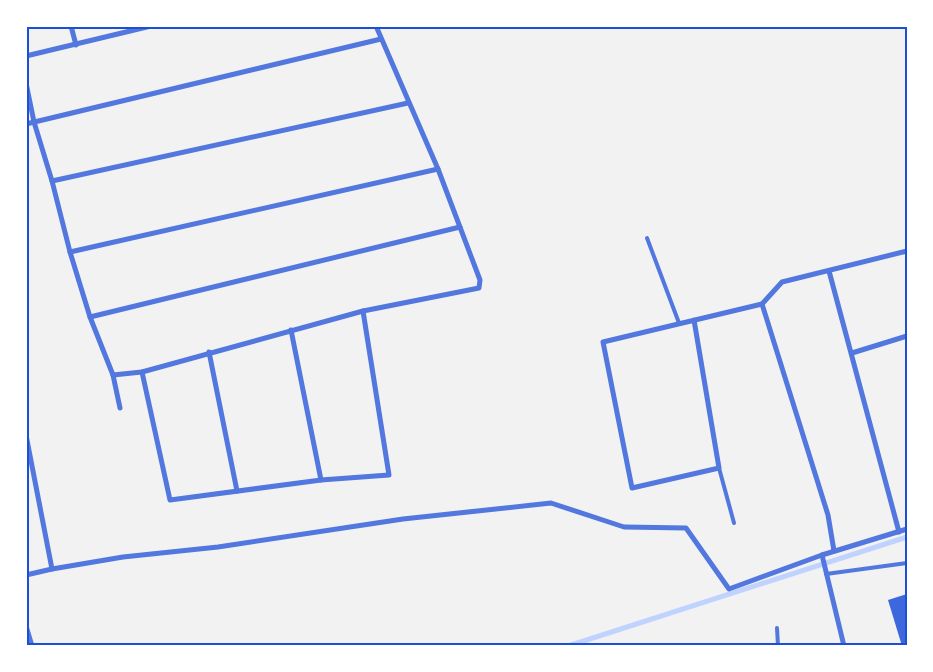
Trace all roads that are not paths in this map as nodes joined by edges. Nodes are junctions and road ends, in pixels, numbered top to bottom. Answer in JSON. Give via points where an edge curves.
{"nodes":[{"id":1,"x":71,"y":26,"type":"edge"},
{"id":2,"x":151,"y":26,"type":"edge"},
{"id":3,"x":376,"y":26,"type":"edge"},
{"id":4,"x":143,"y":27,"type":"edge"},
{"id":5,"x":382,"y":40,"type":"junction"},
{"id":6,"x":76,"y":45,"type":"junction"},
{"id":7,"x":26,"y":56,"type":"edge"},
{"id":8,"x":26,"y":83,"type":"edge"},
{"id":9,"x":408,"y":103,"type":"junction"},
{"id":10,"x":34,"y":122,"type":"junction"},
{"id":11,"x":26,"y":124,"type":"edge"},
{"id":12,"x":438,"y":169,"type":"junction"},
{"id":13,"x":52,"y":181,"type":"junction"},
{"id":14,"x":460,"y":227,"type":"junction"},
{"id":15,"x":646,"y":238,"type":"dead end"},
{"id":16,"x":907,"y":250,"type":"edge"},
{"id":17,"x":70,"y":252,"type":"junction"},
{"id":18,"x":830,"y":271,"type":"junction"},
{"id":19,"x":762,"y":304,"type":"junction"},
{"id":20,"x":363,"y":311,"type":"junction"},
{"id":21,"x":90,"y":317,"type":"junction"},
{"id":22,"x":694,"y":320,"type":"junction"},
{"id":23,"x":679,"y":323,"type":"junction"},
{"id":24,"x":291,"y":330,"type":"junction"},
{"id":25,"x":907,"y":336,"type":"edge"},
{"id":26,"x":209,"y":352,"type":"junction"},
{"id":27,"x":852,"y":353,"type":"junction"},
{"id":28,"x":142,"y":372,"type":"junction"},
{"id":29,"x":113,"y":374,"type":"junction"},
{"id":30,"x":120,"y":408,"type":"dead end"},
{"id":31,"x":26,"y":435,"type":"edge"},
{"id":32,"x":719,"y":468,"type":"junction"},
{"id":33,"x":321,"y":480,"type":"junction"},
{"id":34,"x":237,"y":491,"type":"junction"},
{"id":35,"x":734,"y":523,"type":"dead end"},
{"id":36,"x":907,"y":529,"type":"edge"},
{"id":37,"x":899,"y":532,"type":"junction"},
{"id":38,"x":834,"y":551,"type":"junction"},
{"id":39,"x":822,"y":555,"type":"junction"},
{"id":40,"x":907,"y":563,"type":"edge"},
{"id":41,"x":52,"y":569,"type":"junction"},
{"id":42,"x":826,"y":574,"type":"junction"},
{"id":43,"x":26,"y":575,"type":"edge"},
{"id":44,"x":26,"y":626,"type":"edge"},
{"id":45,"x":777,"y":628,"type":"dead end"},
{"id":46,"x":32,"y":646,"type":"edge"},
{"id":47,"x":778,"y":646,"type":"edge"},
{"id":48,"x":844,"y":646,"type":"edge"}],
"edges":[{"from":1,"to":6,"type":"street"},
{"from":2,"to":4,"type":"street"},
{"from":3,"to":5,"type":"street"},
{"from":4,"to":6,"type":"street"},
{"from":5,"to":9,"type":"street"},
{"from":5,"to":10,"type":"street"},
{"from":6,"to":7,"type":"street"},
{"from":8,"to":10,"type":"street"},
{"from":9,"to":12,"type":"street"},
{"from":9,"to":13,"type":"street"},
{"from":10,"to":11,"type":"street"},
{"from":10,"to":13,"type":"street"},
{"from":12,"to":14,"type":"street"},
{"from":12,"to":17,"type":"street"},
{"from":13,"to":17,"type":"street"},
{"from":14,"to":20,"type":"street","via":[[480,280],[479,288]]},
{"from":14,"to":21,"type":"street"},
{"from":15,"to":23,"type":"lane"},
{"from":16,"to":18,"type":"street"},
{"from":17,"to":21,"type":"street"},
{"from":18,"to":19,"type":"street","via":[[782,282]]},
{"from":18,"to":27,"type":"street"},
{"from":19,"to":22,"type":"street"},
{"from":19,"to":38,"type":"street","via":[[828,514]]},
{"from":20,"to":24,"type":"street"},
{"from":20,"to":33,"type":"street","via":[[389,475]]},
{"from":21,"to":29,"type":"street"},
{"from":22,"to":23,"type":"street"},
{"from":22,"to":32,"type":"street"},
{"from":23,"to":32,"type":"street","via":[[603,342],[632,488]]},
{"from":24,"to":26,"type":"street"},
{"from":24,"to":33,"type":"street"},
{"from":25,"to":27,"type":"street"},
{"from":26,"to":28,"type":"street"},
{"from":26,"to":34,"type":"street"},
{"from":27,"to":37,"type":"street"},
{"from":28,"to":29,"type":"street"},
{"from":28,"to":34,"type":"street","via":[[170,500]]},
{"from":29,"to":30,"type":"street"},
{"from":31,"to":41,"type":"street"},
{"from":32,"to":35,"type":"lane"},
{"from":33,"to":34,"type":"street"},
{"from":36,"to":37,"type":"street"},
{"from":37,"to":38,"type":"street"},
{"from":38,"to":39,"type":"street"},
{"from":39,"to":41,"type":"street","via":[[729,589],[686,528],[624,527],[551,503],[403,519]]},
{"from":39,"to":42,"type":"street"},
{"from":40,"to":42,"type":"lane"},
{"from":41,"to":43,"type":"street"},
{"from":42,"to":48,"type":"street"},
{"from":44,"to":46,"type":"street"},
{"from":45,"to":47,"type":"lane"}]}
